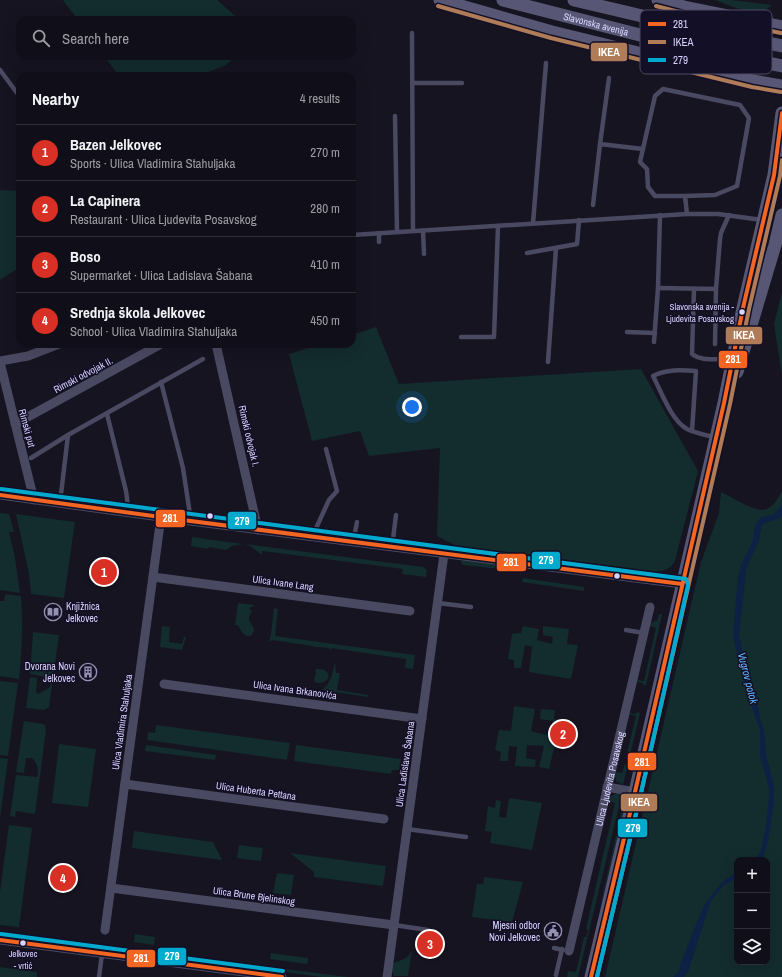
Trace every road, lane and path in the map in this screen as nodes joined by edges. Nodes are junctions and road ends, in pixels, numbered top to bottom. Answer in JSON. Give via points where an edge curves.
{"nodes":[{"id":1,"x":440,"y":0,"type":"edge"},
{"id":2,"x":503,"y":0,"type":"edge"},
{"id":3,"x":574,"y":0,"type":"edge"},
{"id":4,"x":658,"y":0,"type":"edge"},
{"id":5,"x":699,"y":10,"type":"edge"},
{"id":6,"x":640,"y":15,"type":"edge"},
{"id":7,"x":772,"y":25,"type":"edge"},
{"id":8,"x":782,"y":27,"type":"edge"},
{"id":9,"x":412,"y":33,"type":"dead end"},
{"id":10,"x":640,"y":35,"type":"edge"},
{"id":11,"x":772,"y":44,"type":"edge"},
{"id":12,"x":782,"y":46,"type":"edge"},
{"id":13,"x":640,"y":53,"type":"edge"},
{"id":14,"x":546,"y":63,"type":"dead end"},
{"id":15,"x":772,"y":64,"type":"edge"},
{"id":16,"x":782,"y":66,"type":"edge"},
{"id":17,"x":0,"y":70,"type":"edge"},
{"id":18,"x":724,"y":74,"type":"edge"},
{"id":19,"x":609,"y":78,"type":"dead end"},
{"id":20,"x":413,"y":83,"type":"junction"},
{"id":21,"x":462,"y":83,"type":"dead end"},
{"id":22,"x":782,"y":86,"type":"edge"},
{"id":23,"x":16,"y":92,"type":"edge"},
{"id":24,"x":782,"y":113,"type":"edge"},
{"id":25,"x":394,"y":116,"type":"dead end"},
{"id":26,"x":600,"y":144,"type":"junction"},
{"id":27,"x":642,"y":149,"type":"junction"},
{"id":28,"x":685,"y":196,"type":"junction"},
{"id":29,"x":593,"y":205,"type":"dead end"},
{"id":30,"x":687,"y":214,"type":"junction"},
{"id":31,"x":660,"y":215,"type":"junction"},
{"id":32,"x":729,"y":215,"type":"junction"},
{"id":33,"x":782,"y":215,"type":"edge"},
{"id":34,"x":579,"y":220,"type":"junction"},
{"id":35,"x":764,"y":220,"type":"junction"},
{"id":36,"x":533,"y":223,"type":"junction"},
{"id":37,"x":498,"y":226,"type":"junction"},
{"id":38,"x":414,"y":231,"type":"junction"},
{"id":39,"x":423,"y":231,"type":"junction"},
{"id":40,"x":397,"y":232,"type":"junction"},
{"id":41,"x":379,"y":233,"type":"junction"},
{"id":42,"x":356,"y":235,"type":"edge"},
{"id":43,"x":379,"y":242,"type":"dead end"},
{"id":44,"x":556,"y":248,"type":"junction"},
{"id":45,"x":527,"y":253,"type":"dead end"},
{"id":46,"x":424,"y":254,"type":"dead end"},
{"id":47,"x":658,"y":288,"type":"junction"},
{"id":48,"x":694,"y":289,"type":"junction"},
{"id":49,"x":716,"y":289,"type":"junction"},
{"id":50,"x":627,"y":332,"type":"dead end"},
{"id":51,"x":655,"y":334,"type":"junction"},
{"id":52,"x":461,"y":337,"type":"dead end"},
{"id":53,"x":654,"y":342,"type":"dead end"},
{"id":54,"x":715,"y":344,"type":"dead end"},
{"id":55,"x":49,"y":348,"type":"edge"},
{"id":56,"x":154,"y":348,"type":"edge"},
{"id":57,"x":220,"y":348,"type":"edge"},
{"id":58,"x":203,"y":359,"type":"dead end"},
{"id":59,"x":732,"y":360,"type":"junction"},
{"id":60,"x":0,"y":361,"type":"edge"},
{"id":61,"x":548,"y":362,"type":"dead end"},
{"id":62,"x":161,"y":382,"type":"junction"},
{"id":63,"x":724,"y":403,"type":"junction"},
{"id":64,"x":107,"y":414,"type":"junction"},
{"id":65,"x":15,"y":424,"type":"junction"},
{"id":66,"x":692,"y":431,"type":"junction"},
{"id":67,"x":68,"y":434,"type":"junction"},
{"id":68,"x":716,"y":437,"type":"junction"},
{"id":69,"x":326,"y":449,"type":"dead end"},
{"id":70,"x":31,"y":458,"type":"dead end"},
{"id":71,"x":0,"y":495,"type":"edge"},
{"id":72,"x":34,"y":500,"type":"junction"},
{"id":73,"x":60,"y":503,"type":"junction"},
{"id":74,"x":129,"y":513,"type":"junction"},
{"id":75,"x":396,"y":515,"type":"dead end"},
{"id":76,"x":161,"y":517,"type":"junction"},
{"id":77,"x":191,"y":521,"type":"junction"},
{"id":78,"x":357,"y":522,"type":"dead end"},
{"id":79,"x":258,"y":530,"type":"junction"},
{"id":80,"x":312,"y":537,"type":"junction"},
{"id":81,"x":353,"y":542,"type":"junction"},
{"id":82,"x":392,"y":547,"type":"junction"},
{"id":83,"x":444,"y":554,"type":"junction"},
{"id":84,"x":153,"y":576,"type":"junction"},
{"id":85,"x":682,"y":584,"type":"junction"},
{"id":86,"x":438,"y":603,"type":"junction"},
{"id":87,"x":471,"y":607,"type":"dead end"},
{"id":88,"x":650,"y":607,"type":"dead end"},
{"id":89,"x":410,"y":612,"type":"dead end"},
{"id":90,"x":626,"y":630,"type":"dead end"},
{"id":91,"x":644,"y":633,"type":"junction"},
{"id":92,"x":164,"y":684,"type":"dead end"},
{"id":93,"x":422,"y":719,"type":"junction"},
{"id":94,"x":125,"y":784,"type":"junction"},
{"id":95,"x":607,"y":787,"type":"junction"},
{"id":96,"x":635,"y":792,"type":"junction"},
{"id":97,"x":384,"y":819,"type":"dead end"},
{"id":98,"x":407,"y":829,"type":"junction"},
{"id":99,"x":466,"y":837,"type":"dead end"},
{"id":100,"x":111,"y":888,"type":"junction"},
{"id":101,"x":394,"y":925,"type":"junction"},
{"id":102,"x":105,"y":930,"type":"dead end"},
{"id":103,"x":428,"y":930,"type":"dead end"},
{"id":104,"x":0,"y":940,"type":"edge"},
{"id":105,"x":554,"y":948,"type":"dead end"},
{"id":106,"x":565,"y":950,"type":"junction"},
{"id":107,"x":102,"y":954,"type":"junction"},
{"id":108,"x":556,"y":975,"type":"dead end"},
{"id":109,"x":99,"y":977,"type":"edge"},
{"id":110,"x":282,"y":977,"type":"edge"},
{"id":111,"x":387,"y":977,"type":"edge"},
{"id":112,"x":591,"y":977,"type":"edge"}],
"edges":[{"from":1,"to":13,"type":"main road"},
{"from":2,"to":10,"type":"main road","name":"Slavonska avenija"},
{"from":3,"to":6,"type":"main road","name":"Slavonska avenija"},
{"from":4,"to":5,"type":"main road"},
{"from":7,"to":8,"type":"main road"},
{"from":9,"to":20,"type":"lane"},
{"from":11,"to":12,"type":"main road","name":"Slavonska avenija"},
{"from":14,"to":36,"type":"lane"},
{"from":15,"to":16,"type":"main road","name":"Slavonska avenija"},
{"from":17,"to":23,"type":"lane"},
{"from":18,"to":22,"type":"main road"},
{"from":19,"to":26,"type":"lane"},
{"from":20,"to":21,"type":"lane"},
{"from":20,"to":38,"type":"lane"},
{"from":24,"to":35,"type":"main road","via":[[774,175]]},
{"from":25,"to":40,"type":"lane"},
{"from":26,"to":27,"type":"lane"},
{"from":26,"to":29,"type":"lane"},
{"from":27,"to":28,"type":"lane","via":[[640,162],[647,169],[648,187],[656,196]]},
{"from":27,"to":28,"type":"lane","via":[[655,96],[663,88],[740,105],[749,118],[737,186],[715,195]]},
{"from":28,"to":30,"type":"lane"},
{"from":30,"to":31,"type":"lane"},
{"from":30,"to":32,"type":"lane"},
{"from":31,"to":34,"type":"lane"},
{"from":31,"to":47,"type":"lane"},
{"from":32,"to":35,"type":"lane"},
{"from":32,"to":49,"type":"lane","via":[[721,233]]},
{"from":33,"to":63,"type":"main road","via":[[739,369]]},
{"from":34,"to":36,"type":"lane"},
{"from":34,"to":44,"type":"lane","via":[[577,244]]},
{"from":35,"to":59,"type":"main road"},
{"from":36,"to":37,"type":"lane"},
{"from":37,"to":39,"type":"lane"},
{"from":37,"to":52,"type":"lane","via":[[494,337]]},
{"from":38,"to":39,"type":"lane"},
{"from":38,"to":40,"type":"lane"},
{"from":39,"to":46,"type":"lane"},
{"from":40,"to":41,"type":"lane"},
{"from":41,"to":42,"type":"lane"},
{"from":41,"to":43,"type":"lane"},
{"from":44,"to":45,"type":"lane"},
{"from":44,"to":61,"type":"lane"},
{"from":47,"to":48,"type":"lane"},
{"from":47,"to":51,"type":"lane"},
{"from":48,"to":49,"type":"lane"},
{"from":48,"to":59,"type":"lane","via":[[692,354],[702,358]]},
{"from":49,"to":54,"type":"lane"},
{"from":50,"to":51,"type":"lane"},
{"from":51,"to":53,"type":"lane"},
{"from":55,"to":60,"type":"street","via":[[28,356]]},
{"from":56,"to":65,"type":"street","name":"Rimski odvojak II."},
{"from":57,"to":79,"type":"street","name":"Rimski odvojak I."},
{"from":58,"to":62,"type":"lane"},
{"from":59,"to":63,"type":"main road"},
{"from":60,"to":65,"type":"street","name":"Rimski put"},
{"from":62,"to":64,"type":"lane"},
{"from":62,"to":77,"type":"lane","via":[[183,468]]},
{"from":63,"to":68,"type":"main road"},
{"from":64,"to":67,"type":"lane"},
{"from":64,"to":74,"type":"lane"},
{"from":65,"to":72,"type":"street","name":"Rimski put"},
{"from":66,"to":66,"type":"lane","via":[[675,418],[652,376],[670,370],[696,370]]},
{"from":66,"to":68,"type":"lane"},
{"from":67,"to":70,"type":"lane"},
{"from":67,"to":73,"type":"lane"},
{"from":68,"to":85,"type":"main road"},
{"from":69,"to":80,"type":"lane","via":[[337,491],[329,500]]},
{"from":71,"to":72,"type":"street"},
{"from":72,"to":73,"type":"street"},
{"from":73,"to":74,"type":"street"},
{"from":74,"to":76,"type":"street"},
{"from":75,"to":82,"type":"lane"},
{"from":76,"to":77,"type":"street"},
{"from":76,"to":84,"type":"street","name":"Ulica Vladimira Stahuljaka"},
{"from":77,"to":79,"type":"street"},
{"from":78,"to":81,"type":"lane"},
{"from":79,"to":80,"type":"street"},
{"from":80,"to":81,"type":"street"},
{"from":81,"to":82,"type":"street"},
{"from":82,"to":83,"type":"street"},
{"from":83,"to":85,"type":"street"},
{"from":83,"to":86,"type":"street","name":"Ulica Ladislava Šabana"},
{"from":84,"to":89,"type":"street","name":"Ulica Ivane Lang"},
{"from":84,"to":94,"type":"street","name":"Ulica Vladimira Stahuljaka"},
{"from":85,"to":96,"type":"main road"},
{"from":86,"to":87,"type":"lane"},
{"from":86,"to":93,"type":"street","name":"Ulica Ladislava Šabana"},
{"from":88,"to":91,"type":"street","name":"Ulica Ljudevita Posavskog"},
{"from":90,"to":91,"type":"lane"},
{"from":91,"to":95,"type":"street","name":"Ulica Ljudevita Posavskog"},
{"from":92,"to":93,"type":"street","name":"Ulica Ivana Brkanovića"},
{"from":93,"to":98,"type":"street","name":"Ulica Ladislava Šabana"},
{"from":94,"to":97,"type":"street","name":"Ulica Huberta Pettana"},
{"from":94,"to":100,"type":"street","name":"Ulica Vladimira Stahuljaka"},
{"from":95,"to":96,"type":"street"},
{"from":95,"to":106,"type":"street","name":"Ulica Ljudevita Posavskog"},
{"from":96,"to":112,"type":"main road"},
{"from":98,"to":99,"type":"lane"},
{"from":98,"to":101,"type":"street","name":"Ulica Ladislava Šabana"},
{"from":100,"to":101,"type":"street","name":"Ulica Brune Bjelinskog"},
{"from":100,"to":102,"type":"street","name":"Ulica Vladimira Stahuljaka"},
{"from":101,"to":103,"type":"lane"},
{"from":101,"to":111,"type":"street","name":"Ulica Ladislava Šabana"},
{"from":104,"to":107,"type":"street"},
{"from":105,"to":106,"type":"lane"},
{"from":106,"to":108,"type":"lane"},
{"from":107,"to":109,"type":"lane"},
{"from":107,"to":110,"type":"street"}]}
